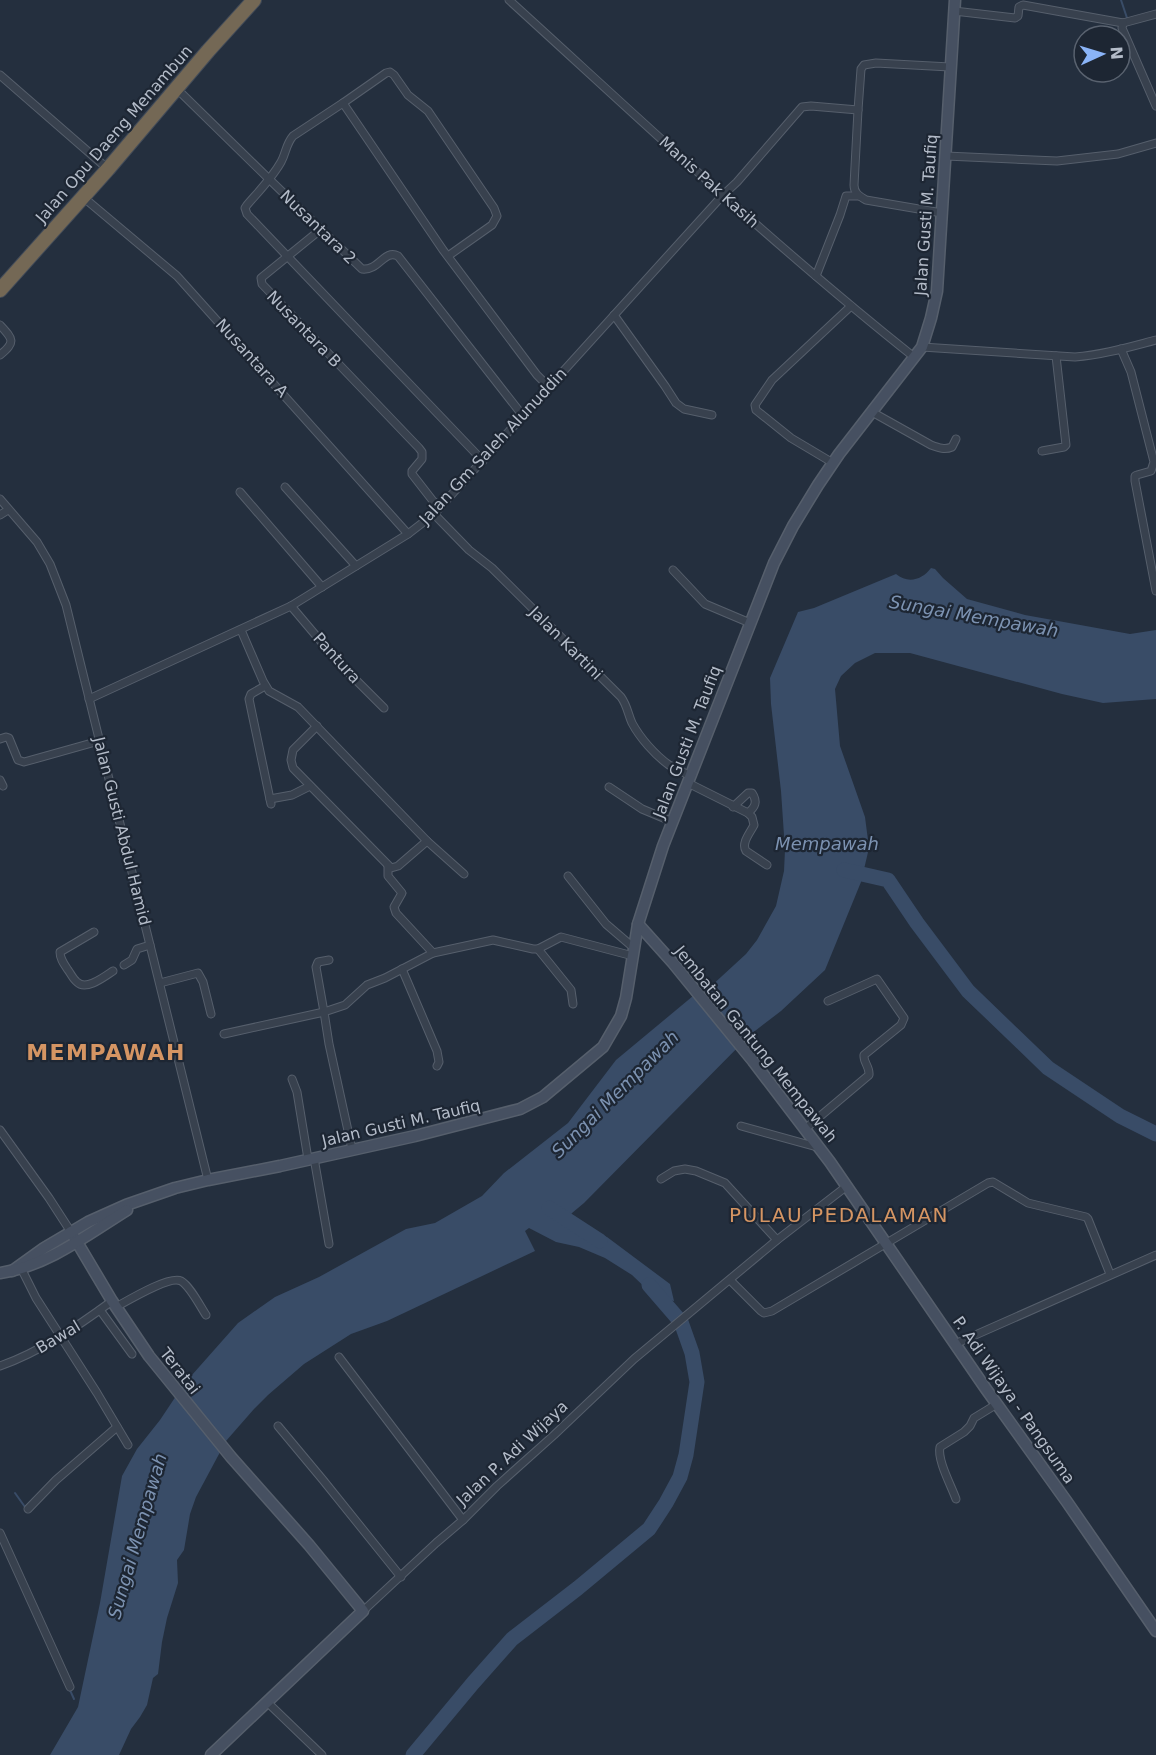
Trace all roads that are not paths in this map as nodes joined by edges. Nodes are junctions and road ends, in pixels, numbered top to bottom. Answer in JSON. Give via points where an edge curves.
{"nodes":[{"id":1,"x":254,"y":0,"type":"edge"},
{"id":2,"x":509,"y":0,"type":"edge"},
{"id":3,"x":955,"y":6,"type":"edge"},
{"id":4,"x":1156,"y":14,"type":"edge"},
{"id":5,"x":1123,"y":23,"type":"junction"},
{"id":6,"x":950,"y":67,"type":"junction"},
{"id":7,"x":0,"y":75,"type":"edge"},
{"id":8,"x":177,"y":88,"type":"junction"},
{"id":9,"x":343,"y":103,"type":"junction"},
{"id":10,"x":1156,"y":106,"type":"edge"},
{"id":11,"x":858,"y":110,"type":"junction"},
{"id":12,"x":1156,"y":144,"type":"edge"},
{"id":13,"x":946,"y":156,"type":"junction"},
{"id":14,"x":108,"y":169,"type":"junction"},
{"id":15,"x":268,"y":180,"type":"junction"},
{"id":16,"x":722,"y":196,"type":"junction"},
{"id":17,"x":859,"y":196,"type":"junction"},
{"id":18,"x":83,"y":197,"type":"junction"},
{"id":19,"x":942,"y":213,"type":"junction"},
{"id":20,"x":320,"y":230,"type":"junction"},
{"id":21,"x":448,"y":256,"type":"junction"},
{"id":22,"x":287,"y":257,"type":"junction"},
{"id":23,"x":816,"y":276,"type":"junction"},
{"id":24,"x":0,"y":290,"type":"edge"},
{"id":25,"x":851,"y":306,"type":"junction"},
{"id":26,"x":614,"y":315,"type":"junction"},
{"id":27,"x":0,"y":325,"type":"edge"},
{"id":28,"x":1156,"y":340,"type":"edge"},
{"id":29,"x":922,"y":347,"type":"junction"},
{"id":30,"x":1121,"y":350,"type":"junction"},
{"id":31,"x":0,"y":355,"type":"edge"},
{"id":32,"x":1056,"y":356,"type":"junction"},
{"id":33,"x":914,"y":357,"type":"junction"},
{"id":34,"x":549,"y":387,"type":"junction"},
{"id":35,"x":872,"y":412,"type":"junction"},
{"id":36,"x":712,"y":415,"type":"dead end"},
{"id":37,"x":523,"y":416,"type":"junction"},
{"id":38,"x":956,"y":439,"type":"dead end"},
{"id":39,"x":1042,"y":450,"type":"dead end"},
{"id":40,"x":483,"y":461,"type":"junction"},
{"id":41,"x":833,"y":463,"type":"junction"},
{"id":42,"x":285,"y":487,"type":"dead end"},
{"id":43,"x":240,"y":492,"type":"dead end"},
{"id":44,"x":0,"y":499,"type":"edge"},
{"id":45,"x":440,"y":507,"type":"junction"},
{"id":46,"x":8,"y":510,"type":"junction"},
{"id":47,"x":434,"y":514,"type":"junction"},
{"id":48,"x":0,"y":515,"type":"edge"},
{"id":49,"x":408,"y":534,"type":"junction"},
{"id":50,"x":356,"y":566,"type":"junction"},
{"id":51,"x":673,"y":570,"type":"dead end"},
{"id":52,"x":322,"y":587,"type":"junction"},
{"id":53,"x":1156,"y":591,"type":"edge"},
{"id":54,"x":291,"y":606,"type":"junction"},
{"id":55,"x":750,"y":623,"type":"junction"},
{"id":56,"x":241,"y":630,"type":"junction"},
{"id":57,"x":265,"y":686,"type":"junction"},
{"id":58,"x":89,"y":699,"type":"junction"},
{"id":59,"x":384,"y":708,"type":"dead end"},
{"id":60,"x":316,"y":726,"type":"junction"},
{"id":61,"x":0,"y":739,"type":"edge"},
{"id":62,"x":99,"y":741,"type":"junction"},
{"id":63,"x":689,"y":779,"type":"junction"},
{"id":64,"x":310,"y":786,"type":"junction"},
{"id":65,"x":609,"y":788,"type":"dead end"},
{"id":66,"x":733,"y":807,"type":"junction"},
{"id":67,"x":748,"y":813,"type":"junction"},
{"id":68,"x":673,"y":822,"type":"junction"},
{"id":69,"x":426,"y":841,"type":"junction"},
{"id":70,"x":767,"y":865,"type":"dead end"},
{"id":71,"x":387,"y":866,"type":"junction"},
{"id":72,"x":464,"y":874,"type":"dead end"},
{"id":73,"x":568,"y":876,"type":"dead end"},
{"id":74,"x":638,"y":924,"type":"junction"},
{"id":75,"x":94,"y":932,"type":"dead end"},
{"id":76,"x":150,"y":945,"type":"junction"},
{"id":77,"x":538,"y":949,"type":"junction"},
{"id":78,"x":633,"y":952,"type":"junction"},
{"id":79,"x":433,"y":953,"type":"junction"},
{"id":80,"x":329,"y":960,"type":"dead end"},
{"id":81,"x":124,"y":965,"type":"dead end"},
{"id":82,"x":402,"y":969,"type":"junction"},
{"id":83,"x":113,"y":971,"type":"dead end"},
{"id":84,"x":160,"y":983,"type":"junction"},
{"id":85,"x":828,"y":1001,"type":"dead end"},
{"id":86,"x":573,"y":1004,"type":"dead end"},
{"id":87,"x":324,"y":1012,"type":"junction"},
{"id":88,"x":211,"y":1014,"type":"dead end"},
{"id":89,"x":224,"y":1034,"type":"dead end"},
{"id":90,"x":437,"y":1066,"type":"dead end"},
{"id":91,"x":292,"y":1079,"type":"dead end"},
{"id":92,"x":741,"y":1126,"type":"dead end"},
{"id":93,"x":806,"y":1129,"type":"junction"},
{"id":94,"x":0,"y":1130,"type":"edge"},
{"id":95,"x":4,"y":1142,"type":"edge"},
{"id":96,"x":819,"y":1148,"type":"junction"},
{"id":97,"x":352,"y":1149,"type":"junction"},
{"id":98,"x":311,"y":1159,"type":"junction"},
{"id":99,"x":661,"y":1179,"type":"dead end"},
{"id":100,"x":208,"y":1180,"type":"junction"},
{"id":101,"x":847,"y":1186,"type":"junction"},
{"id":102,"x":141,"y":1200,"type":"junction"},
{"id":103,"x":71,"y":1232,"type":"junction"},
{"id":104,"x":777,"y":1240,"type":"junction"},
{"id":105,"x":78,"y":1242,"type":"junction"},
{"id":106,"x":329,"y":1244,"type":"dead end"},
{"id":107,"x":887,"y":1244,"type":"junction"},
{"id":108,"x":1156,"y":1255,"type":"edge"},
{"id":109,"x":18,"y":1269,"type":"junction"},
{"id":110,"x":0,"y":1274,"type":"edge"},
{"id":111,"x":1110,"y":1274,"type":"junction"},
{"id":112,"x":729,"y":1280,"type":"junction"},
{"id":113,"x":114,"y":1304,"type":"junction"},
{"id":114,"x":100,"y":1310,"type":"junction"},
{"id":115,"x":206,"y":1315,"type":"dead end"},
{"id":116,"x":59,"y":1336,"type":"junction"},
{"id":117,"x":955,"y":1344,"type":"junction"},
{"id":118,"x":132,"y":1354,"type":"dead end"},
{"id":119,"x":339,"y":1357,"type":"dead end"},
{"id":120,"x":0,"y":1365,"type":"edge"},
{"id":121,"x":997,"y":1404,"type":"junction"},
{"id":122,"x":278,"y":1426,"type":"dead end"},
{"id":123,"x":117,"y":1427,"type":"junction"},
{"id":124,"x":128,"y":1445,"type":"dead end"},
{"id":125,"x":956,"y":1499,"type":"dead end"},
{"id":126,"x":27,"y":1509,"type":"dead end"},
{"id":127,"x":463,"y":1520,"type":"junction"},
{"id":128,"x":0,"y":1533,"type":"edge"},
{"id":129,"x":401,"y":1577,"type":"junction"},
{"id":130,"x":363,"y":1611,"type":"junction"},
{"id":131,"x":1156,"y":1631,"type":"edge"},
{"id":132,"x":70,"y":1687,"type":"dead end"},
{"id":133,"x":267,"y":1702,"type":"junction"},
{"id":134,"x":211,"y":1755,"type":"edge"},
{"id":135,"x":322,"y":1755,"type":"edge"}],
"edges":[{"from":1,"to":8,"type":"highway","name":"Jalan Opu Daeng Menambun"},
{"from":2,"to":16,"type":"street","name":"Manis Pak Kasih"},
{"from":3,"to":5,"type":"street","via":[[1015,18],[1023,5]]},
{"from":3,"to":6,"type":"main road","name":"Jalan Gusti M. Taufiq"},
{"from":4,"to":5,"type":"street"},
{"from":5,"to":10,"type":"street"},
{"from":6,"to":11,"type":"street","via":[[864,65]]},
{"from":6,"to":13,"type":"main road","name":"Jalan Gusti M. Taufiq"},
{"from":7,"to":14,"type":"street"},
{"from":8,"to":14,"type":"highway","name":"Jalan Opu Daeng Menambun"},
{"from":8,"to":15,"type":"street","name":"Nusantara 2"},
{"from":9,"to":15,"type":"street","via":[[293,136]]},
{"from":9,"to":21,"type":"street"},
{"from":9,"to":21,"type":"street","via":[[390,72],[408,95],[428,111],[447,138],[496,216],[492,225]]},
{"from":11,"to":16,"type":"street","name":"Jalan Gm Saleh Alunuddin","via":[[802,107]]},
{"from":11,"to":17,"type":"street","via":[[854,189]]},
{"from":12,"to":13,"type":"street","via":[[1118,154],[1057,161]]},
{"from":13,"to":19,"type":"main road","name":"Jalan Gusti M. Taufiq"},
{"from":14,"to":18,"type":"highway","name":"Jalan Opu Daeng Menambun"},
{"from":15,"to":20,"type":"street","name":"Nusantara 2"},
{"from":15,"to":22,"type":"street","via":[[246,211]]},
{"from":16,"to":23,"type":"street","name":"Manis Pak Kasih"},
{"from":16,"to":26,"type":"street","name":"Jalan Gm Saleh Alunuddin"},
{"from":17,"to":19,"type":"street"},
{"from":17,"to":23,"type":"street","via":[[846,196]]},
{"from":18,"to":24,"type":"highway","name":"Jalan Opu Daeng Menambun"},
{"from":18,"to":49,"type":"street","name":"Nusantara A","via":[[177,276]]},
{"from":19,"to":29,"type":"main road","name":"Jalan Gusti M. Taufiq","via":[[937,291]]},
{"from":20,"to":22,"type":"street"},
{"from":20,"to":37,"type":"street","name":"Nusantara 2","via":[[362,269],[373,268],[390,254],[398,256]]},
{"from":21,"to":34,"type":"street"},
{"from":22,"to":40,"type":"street"},
{"from":22,"to":45,"type":"street","name":"Nusantara B","via":[[261,278],[262,284],[419,448],[422,459],[412,474]]},
{"from":23,"to":25,"type":"street","name":"Manis Pak Kasih"},
{"from":25,"to":33,"type":"street","name":"Manis Pak Kasih"},
{"from":25,"to":41,"type":"street","via":[[772,380],[754,405],[790,438]]},
{"from":26,"to":34,"type":"street","name":"Jalan Gm Saleh Alunuddin"},
{"from":26,"to":36,"type":"street","via":[[676,403],[684,409]]},
{"from":27,"to":31,"type":"street","via":[[11,342]]},
{"from":28,"to":30,"type":"street"},
{"from":29,"to":32,"type":"street"},
{"from":29,"to":33,"type":"main road","name":"Jalan Gusti M. Taufiq"},
{"from":30,"to":32,"type":"street"},
{"from":30,"to":53,"type":"street","via":[[1131,372],[1154,462],[1151,471],[1135,476],[1135,481]]},
{"from":32,"to":39,"type":"street","via":[[1066,445]]},
{"from":33,"to":35,"type":"main road","name":"Jalan Gusti M. Taufiq"},
{"from":34,"to":37,"type":"street","name":"Jalan Gm Saleh Alunuddin"},
{"from":35,"to":38,"type":"street","via":[[942,449],[952,447]]},
{"from":35,"to":41,"type":"main road","name":"Jalan Gusti M. Taufiq"},
{"from":37,"to":40,"type":"street","name":"Jalan Gm Saleh Alunuddin"},
{"from":40,"to":45,"type":"street","name":"Jalan Gm Saleh Alunuddin"},
{"from":41,"to":55,"type":"main road","name":"Jalan Gusti M. Taufiq","via":[[793,526]]},
{"from":42,"to":50,"type":"street"},
{"from":43,"to":52,"type":"street"},
{"from":44,"to":46,"type":"street","name":"Jalan Gusti Abdul Hamid"},
{"from":45,"to":47,"type":"street","name":"Jalan Gm Saleh Alunuddin"},
{"from":46,"to":48,"type":"street"},
{"from":46,"to":58,"type":"street","name":"Jalan Gusti Abdul Hamid","via":[[37,542],[59,584]]},
{"from":47,"to":49,"type":"street","name":"Jalan Gm Saleh Alunuddin"},
{"from":47,"to":63,"type":"street","name":"Jalan Kartini","via":[[621,697],[640,735],[660,757]]},
{"from":49,"to":50,"type":"street","name":"Jalan Gm Saleh Alunuddin"},
{"from":50,"to":52,"type":"street","name":"Jalan Gm Saleh Alunuddin"},
{"from":51,"to":55,"type":"street","via":[[705,604]]},
{"from":52,"to":54,"type":"street","name":"Jalan Gm Saleh Alunuddin"},
{"from":54,"to":56,"type":"street","name":"Jalan Gm Saleh Alunuddin"},
{"from":54,"to":59,"type":"street","name":"Pantura"},
{"from":55,"to":63,"type":"main road","name":"Jalan Gusti M. Taufiq"},
{"from":56,"to":57,"type":"street"},
{"from":56,"to":58,"type":"street","name":"Jalan Gm Saleh Alunuddin"},
{"from":57,"to":60,"type":"street","via":[[298,707]]},
{"from":57,"to":64,"type":"street","via":[[249,699],[270,802]]},
{"from":58,"to":62,"type":"street","name":"Jalan Gusti Abdul Hamid"},
{"from":60,"to":64,"type":"street","via":[[291,755],[293,768]]},
{"from":60,"to":69,"type":"street"},
{"from":61,"to":62,"type":"street","via":[[9,738],[18,760],[24,762]]},
{"from":62,"to":76,"type":"street","name":"Jalan Gusti Abdul Hamid"},
{"from":63,"to":66,"type":"street","name":"Jalan Kartini"},
{"from":63,"to":68,"type":"main road","name":"Jalan Gusti M. Taufiq"},
{"from":64,"to":71,"type":"street"},
{"from":65,"to":68,"type":"street","via":[[642,809]]},
{"from":66,"to":67,"type":"street","name":"Jalan Kartini"},
{"from":66,"to":67,"type":"street","via":[[752,793],[756,804]]},
{"from":67,"to":70,"type":"street","via":[[754,825],[744,848]]},
{"from":68,"to":74,"type":"main road","name":"Jalan Gusti M. Taufiq"},
{"from":69,"to":71,"type":"street","via":[[398,867]]},
{"from":69,"to":72,"type":"street"},
{"from":71,"to":79,"type":"street","via":[[388,876],[402,893],[394,907],[396,913]]},
{"from":73,"to":78,"type":"street"},
{"from":74,"to":78,"type":"main road","name":"Jalan Gusti M. Taufiq"},
{"from":74,"to":93,"type":"main road","name":"Jembatan Gantung Mempawah"},
{"from":75,"to":83,"type":"street","via":[[60,952],[61,959],[81,985]]},
{"from":76,"to":81,"type":"street","via":[[137,949],[132,960]]},
{"from":76,"to":84,"type":"street","name":"Jalan Gusti Abdul Hamid"},
{"from":77,"to":78,"type":"street","via":[[561,937]]},
{"from":77,"to":79,"type":"street","via":[[493,940]]},
{"from":77,"to":86,"type":"street","via":[[571,990]]},
{"from":78,"to":97,"type":"main road","name":"Jalan Gusti M. Taufiq","via":[[621,1016],[609,1038],[543,1097],[506,1113]]},
{"from":79,"to":82,"type":"street"},
{"from":80,"to":87,"type":"street","via":[[318,962],[316,967]]},
{"from":82,"to":87,"type":"street","via":[[367,985],[345,1005]]},
{"from":82,"to":90,"type":"street","via":[[437,1051]]},
{"from":84,"to":88,"type":"street","via":[[198,973]]},
{"from":84,"to":100,"type":"street","name":"Jalan Gusti Abdul Hamid"},
{"from":85,"to":93,"type":"street","via":[[878,979],[904,1018],[901,1025],[864,1055],[869,1075]]},
{"from":87,"to":89,"type":"street"},
{"from":87,"to":97,"type":"street"},
{"from":91,"to":98,"type":"street"},
{"from":92,"to":96,"type":"street"},
{"from":93,"to":96,"type":"main road","name":"Jembatan Gantung Mempawah"},
{"from":94,"to":95,"type":"street","name":"Teratai"},
{"from":95,"to":103,"type":"street","name":"Teratai"},
{"from":96,"to":101,"type":"main road","name":"Jembatan Gantung Mempawah"},
{"from":97,"to":98,"type":"main road","name":"Jalan Gusti M. Taufiq"},
{"from":98,"to":100,"type":"main road","name":"Jalan Gusti M. Taufiq"},
{"from":98,"to":106,"type":"street"},
{"from":99,"to":104,"type":"street","via":[[674,1170],[685,1169],[726,1183]]},
{"from":100,"to":102,"type":"main road","name":"Jalan Gusti M. Taufiq"},
{"from":101,"to":104,"type":"street","name":"Jalan P. Adi Wijaya"},
{"from":101,"to":107,"type":"main road","name":"P. Adi Wijaya - Pangsuma"},
{"from":102,"to":103,"type":"main road","name":"Jalan Gusti M. Taufiq"},
{"from":102,"to":105,"type":"main road","name":"Jalan Gusti M. Taufiq"},
{"from":103,"to":105,"type":"main road","name":"Teratai"},
{"from":103,"to":109,"type":"main road","name":"Jalan Gusti M. Taufiq"},
{"from":104,"to":112,"type":"street","name":"Jalan P. Adi Wijaya"},
{"from":105,"to":109,"type":"main road","name":"Jalan Gusti M. Taufiq"},
{"from":105,"to":113,"type":"main road","name":"Teratai"},
{"from":107,"to":111,"type":"street","via":[[988,1183],[995,1183],[1028,1203],[1083,1215]]},
{"from":107,"to":112,"type":"street","via":[[768,1313]]},
{"from":107,"to":117,"type":"main road","name":"P. Adi Wijaya - Pangsuma"},
{"from":108,"to":111,"type":"street"},
{"from":109,"to":110,"type":"main road","name":"Jalan Gusti M. Taufiq"},
{"from":109,"to":116,"type":"street"},
{"from":111,"to":117,"type":"street"},
{"from":112,"to":127,"type":"street","name":"Jalan P. Adi Wijaya","via":[[634,1359]]},
{"from":113,"to":114,"type":"street","name":"Bawal"},
{"from":113,"to":115,"type":"street","name":"Bawal","via":[[177,1280],[186,1286]]},
{"from":113,"to":130,"type":"main road","name":"Teratai","via":[[180,1396]]},
{"from":114,"to":116,"type":"street","name":"Bawal"},
{"from":114,"to":118,"type":"street"},
{"from":116,"to":120,"type":"street","name":"Bawal"},
{"from":116,"to":123,"type":"street"},
{"from":117,"to":121,"type":"main road","name":"P. Adi Wijaya - Pangsuma"},
{"from":119,"to":127,"type":"street"},
{"from":121,"to":125,"type":"street","via":[[940,1447]]},
{"from":121,"to":131,"type":"main road","name":"P. Adi Wijaya - Pangsuma"},
{"from":122,"to":129,"type":"street"},
{"from":123,"to":124,"type":"street"},
{"from":123,"to":126,"type":"street"},
{"from":127,"to":129,"type":"street","name":"Jalan P. Adi Wijaya"},
{"from":128,"to":132,"type":"street"},
{"from":129,"to":130,"type":"street","name":"Jalan P. Adi Wijaya"},
{"from":130,"to":133,"type":"main road","name":"Jalan P. Adi Wijaya"},
{"from":133,"to":134,"type":"main road","name":"Jalan P. Adi Wijaya"},
{"from":133,"to":135,"type":"street"}]}
